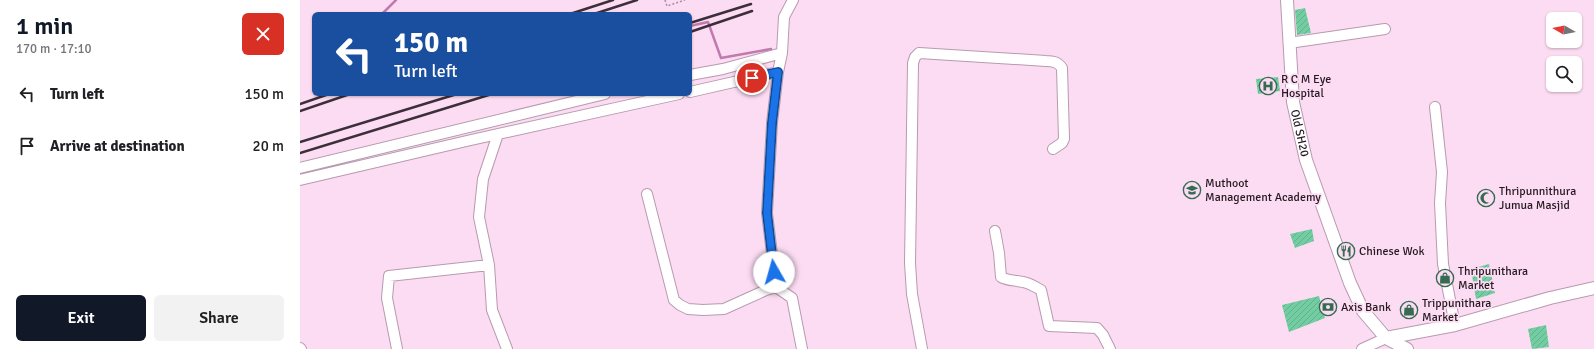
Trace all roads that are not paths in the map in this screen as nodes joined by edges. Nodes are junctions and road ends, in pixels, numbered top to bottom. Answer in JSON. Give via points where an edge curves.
{"nodes":[{"id":1,"x":793,"y":0,"type":"edge"},
{"id":2,"x":1286,"y":0,"type":"edge"},
{"id":3,"x":1385,"y":29,"type":"dead end"},
{"id":4,"x":1290,"y":43,"type":"junction"},
{"id":5,"x":782,"y":53,"type":"junction"},
{"id":6,"x":778,"y":72,"type":"junction"},
{"id":7,"x":692,"y":75,"type":"edge"},
{"id":8,"x":692,"y":92,"type":"edge"},
{"id":9,"x":597,"y":96,"type":"edge"},
{"id":10,"x":670,"y":96,"type":"edge"},
{"id":11,"x":1435,"y":107,"type":"dead end"},
{"id":12,"x":498,"y":134,"type":"junction"},
{"id":13,"x":1053,"y":149,"type":"dead end"},
{"id":14,"x":300,"y":168,"type":"edge"},
{"id":15,"x":300,"y":180,"type":"edge"},
{"id":16,"x":648,"y":194,"type":"dead end"},
{"id":17,"x":995,"y":231,"type":"dead end"},
{"id":18,"x":490,"y":265,"type":"junction"},
{"id":19,"x":776,"y":287,"type":"junction"},
{"id":20,"x":1594,"y":288,"type":"edge"},
{"id":21,"x":1455,"y":325,"type":"junction"},
{"id":22,"x":1386,"y":338,"type":"junction"},
{"id":23,"x":397,"y":349,"type":"edge"},
{"id":24,"x":508,"y":349,"type":"edge"},
{"id":25,"x":802,"y":349,"type":"edge"},
{"id":26,"x":922,"y":349,"type":"edge"},
{"id":27,"x":1110,"y":349,"type":"edge"},
{"id":28,"x":1362,"y":349,"type":"edge"},
{"id":29,"x":1407,"y":349,"type":"edge"}],
"edges":[{"from":1,"to":5,"type":"street","via":[[784,17]]},
{"from":2,"to":4,"type":"main road","name":"Old SH20"},
{"from":3,"to":4,"type":"street"},
{"from":4,"to":22,"type":"main road","name":"Old SH20","via":[[1293,102],[1306,160],[1350,283],[1363,311]]},
{"from":5,"to":6,"type":"street"},
{"from":5,"to":7,"type":"street"},
{"from":6,"to":8,"type":"street"},
{"from":6,"to":19,"type":"street","via":[[772,123],[767,213]]},
{"from":9,"to":14,"type":"street"},
{"from":10,"to":12,"type":"street"},
{"from":11,"to":21,"type":"street","via":[[1442,172],[1440,203],[1443,264]]},
{"from":12,"to":15,"type":"street"},
{"from":12,"to":18,"type":"street","via":[[483,179],[478,217]]},
{"from":13,"to":26,"type":"street","via":[[1062,143],[1064,138],[1060,64],[919,53],[915,57],[910,263],[912,294]]},
{"from":16,"to":19,"type":"street","via":[[674,300],[680,305],[688,309],[724,308]]},
{"from":17,"to":27,"type":"street","via":[[1000,277],[1007,281],[1021,281],[1041,290],[1049,326],[1097,328]]},
{"from":18,"to":23,"type":"street","via":[[389,276],[387,298]]},
{"from":18,"to":24,"type":"street","via":[[492,310]]},
{"from":19,"to":25,"type":"street","via":[[792,298]]},
{"from":20,"to":21,"type":"main road"},
{"from":21,"to":22,"type":"main road"},
{"from":22,"to":28,"type":"street"},
{"from":22,"to":29,"type":"main road"}]}
